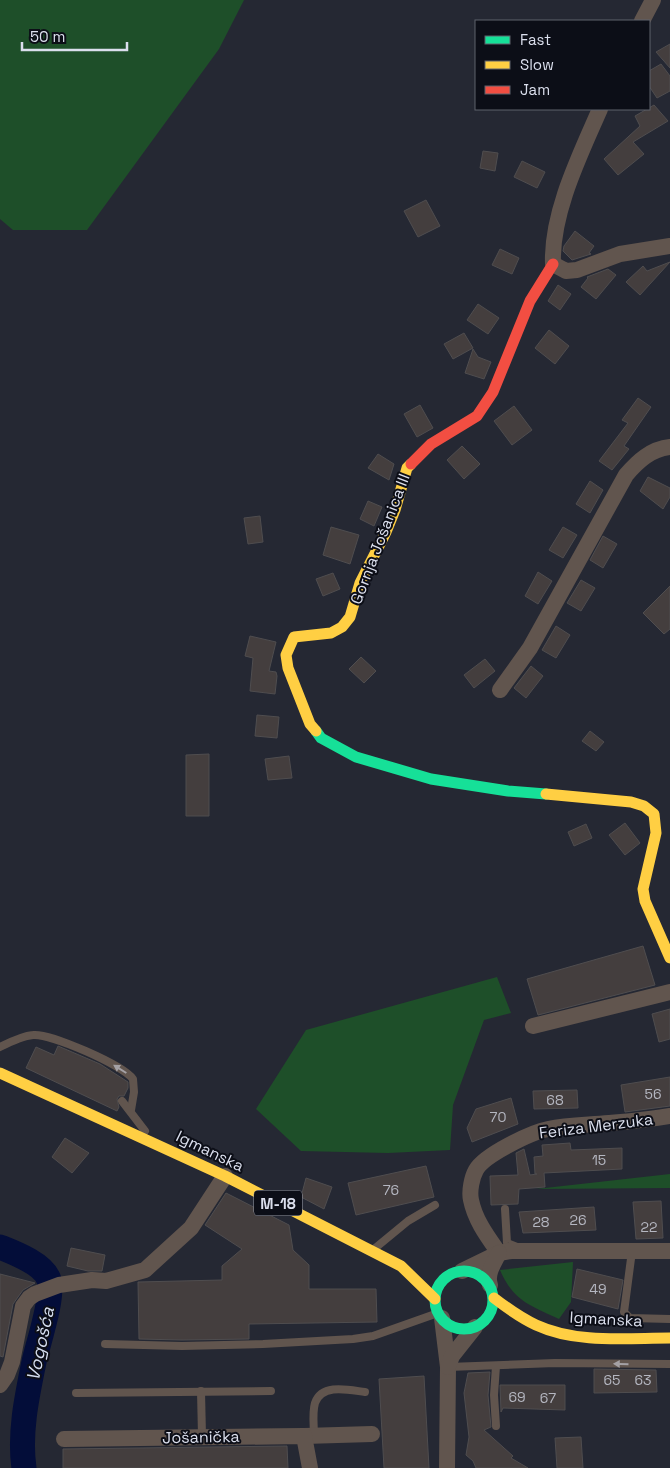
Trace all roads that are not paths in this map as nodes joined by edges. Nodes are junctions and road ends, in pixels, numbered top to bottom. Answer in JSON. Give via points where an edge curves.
{"nodes":[{"id":1,"x":653,"y":0,"type":"edge"},
{"id":2,"x":643,"y":20,"type":"edge"},
{"id":3,"x":600,"y":110,"type":"edge"},
{"id":4,"x":670,"y":246,"type":"edge"},
{"id":5,"x":553,"y":264,"type":"junction"},
{"id":6,"x":670,"y":447,"type":"edge"},
{"id":7,"x":500,"y":690,"type":"dead end"},
{"id":8,"x":665,"y":934,"type":"edge"},
{"id":9,"x":670,"y":958,"type":"edge"},
{"id":10,"x":670,"y":992,"type":"edge"},
{"id":11,"x":533,"y":1026,"type":"dead end"},
{"id":12,"x":0,"y":1047,"type":"edge"},
{"id":13,"x":0,"y":1073,"type":"edge"},
{"id":14,"x":122,"y":1101,"type":"dead end"},
{"id":15,"x":131,"y":1110,"type":"junction"},
{"id":16,"x":670,"y":1116,"type":"edge"},
{"id":17,"x":154,"y":1142,"type":"junction"},
{"id":18,"x":225,"y":1176,"type":"junction"},
{"id":19,"x":435,"y":1205,"type":"dead end"},
{"id":20,"x":505,"y":1209,"type":"dead end"},
{"id":21,"x":372,"y":1251,"type":"junction"},
{"id":22,"x":528,"y":1251,"type":"junction"},
{"id":23,"x":632,"y":1251,"type":"junction"},
{"id":24,"x":670,"y":1251,"type":"edge"},
{"id":25,"x":499,"y":1253,"type":"junction"},
{"id":26,"x":401,"y":1266,"type":"junction"},
{"id":27,"x":423,"y":1271,"type":"dead end"},
{"id":28,"x":457,"y":1272,"type":"junction"},
{"id":29,"x":438,"y":1273,"type":"dead end"},
{"id":30,"x":492,"y":1292,"type":"junction"},
{"id":31,"x":435,"y":1299,"type":"junction"},
{"id":32,"x":440,"y":1316,"type":"junction"},
{"id":33,"x":670,"y":1319,"type":"edge"},
{"id":34,"x":477,"y":1326,"type":"junction"},
{"id":35,"x":495,"y":1326,"type":"dead end"},
{"id":36,"x":514,"y":1326,"type":"dead end"},
{"id":37,"x":542,"y":1327,"type":"junction"},
{"id":38,"x":670,"y":1338,"type":"edge"},
{"id":39,"x":105,"y":1344,"type":"dead end"},
{"id":40,"x":670,"y":1364,"type":"edge"},
{"id":41,"x":496,"y":1366,"type":"junction"},
{"id":42,"x":448,"y":1367,"type":"junction"},
{"id":43,"x":0,"y":1385,"type":"edge"},
{"id":44,"x":201,"y":1391,"type":"junction"},
{"id":45,"x":271,"y":1391,"type":"dead end"},
{"id":46,"x":365,"y":1392,"type":"dead end"},
{"id":47,"x":76,"y":1393,"type":"dead end"},
{"id":48,"x":496,"y":1426,"type":"dead end"},
{"id":49,"x":372,"y":1434,"type":"dead end"},
{"id":50,"x":309,"y":1435,"type":"junction"},
{"id":51,"x":202,"y":1436,"type":"junction"},
{"id":52,"x":64,"y":1439,"type":"dead end"},
{"id":53,"x":310,"y":1468,"type":"edge"},
{"id":54,"x":447,"y":1468,"type":"edge"}],
"edges":[{"from":1,"to":2,"type":"street"},
{"from":3,"to":5,"type":"street","name":"Gornja Jošanica III","via":[[559,215],[552,250]]},
{"from":4,"to":5,"type":"street","via":[[620,254],[577,270],[566,271]]},
{"from":5,"to":8,"type":"street","name":"Gornja Jošanica III","via":[[530,302],[494,392],[477,416],[431,444],[407,468],[395,510],[360,583],[350,617],[342,628],[331,633],[294,637],[286,655],[288,668],[310,724],[322,738],[356,757],[431,779],[508,791],[604,798],[644,806],[654,814],[656,833],[646,873],[645,901]]},
{"from":6,"to":7,"type":"street","via":[[653,452],[626,475],[530,648]]},
{"from":8,"to":9,"type":"street","name":"Gornja Jošanica III"},
{"from":10,"to":11,"type":"street"},
{"from":15,"to":12,"type":"lane","one_way":true,"via":[[133,1079],[110,1062],[35,1034]]},
{"from":13,"to":17,"type":"street","name":"Igmanska","number":"M-18","via":[[55,1094]]},
{"from":14,"to":15,"type":"lane"},
{"from":15,"to":17,"type":"lane"},
{"from":16,"to":25,"type":"street","name":"Feriza Merzuka","via":[[548,1129],[522,1138],[486,1160],[476,1169],[470,1198],[476,1217]]},
{"from":17,"to":18,"type":"street","name":"Igmanska","number":"M-18"},
{"from":18,"to":21,"type":"street","name":"Igmanska","number":"M-18"},
{"from":18,"to":43,"type":"street","via":[[191,1228],[145,1270],[106,1281],[59,1285],[29,1298],[22,1306],[12,1362]]},
{"from":19,"to":21,"type":"lane","via":[[408,1221]]},
{"from":20,"to":22,"type":"lane","via":[[507,1243]]},
{"from":21,"to":26,"type":"street","name":"Igmanska","number":"M-18"},
{"from":22,"to":23,"type":"street"},
{"from":22,"to":25,"type":"street"},
{"from":23,"to":24,"type":"street"},
{"from":23,"to":33,"type":"lane","via":[[624,1312],[630,1318]]},
{"from":25,"to":28,"type":"street"},
{"from":25,"to":30,"type":"street","via":[[488,1279]]},
{"from":26,"to":27,"type":"street","name":"Igmanska","number":"M-18"},
{"from":26,"to":31,"type":"street","name":"Igmanska","number":"M-18"},
{"from":28,"to":29,"type":"street"},
{"from":28,"to":30,"type":"street","via":[[478,1274]]},
{"from":28,"to":31,"type":"street","via":[[440,1284]]},
{"from":30,"to":34,"type":"street","via":[[492,1309]]},
{"from":30,"to":37,"type":"street","name":"Igmanska"},
{"from":31,"to":32,"type":"street"},
{"from":32,"to":34,"type":"street","via":[[457,1328]]},
{"from":32,"to":39,"type":"lane","via":[[353,1339],[191,1346]]},
{"from":32,"to":42,"type":"street"},
{"from":34,"to":35,"type":"street"},
{"from":34,"to":42,"type":"street","via":[[452,1356]]},
{"from":36,"to":37,"type":"street","name":"Igmanska"},
{"from":37,"to":38,"type":"street","name":"Igmanska","via":[[567,1335]]},
{"from":40,"to":41,"type":"lane","one_way":true},
{"from":41,"to":42,"type":"lane"},
{"from":41,"to":48,"type":"lane"},
{"from":42,"to":54,"type":"street"},
{"from":44,"to":45,"type":"lane"},
{"from":44,"to":47,"type":"lane"},
{"from":44,"to":51,"type":"lane"},
{"from":46,"to":50,"type":"lane","via":[[331,1390],[320,1394]]},
{"from":49,"to":50,"type":"street","name":"Jošanička"},
{"from":50,"to":51,"type":"street","name":"Jošanička"},
{"from":50,"to":53,"type":"street"},
{"from":51,"to":52,"type":"street","name":"Jošanička"}]}
